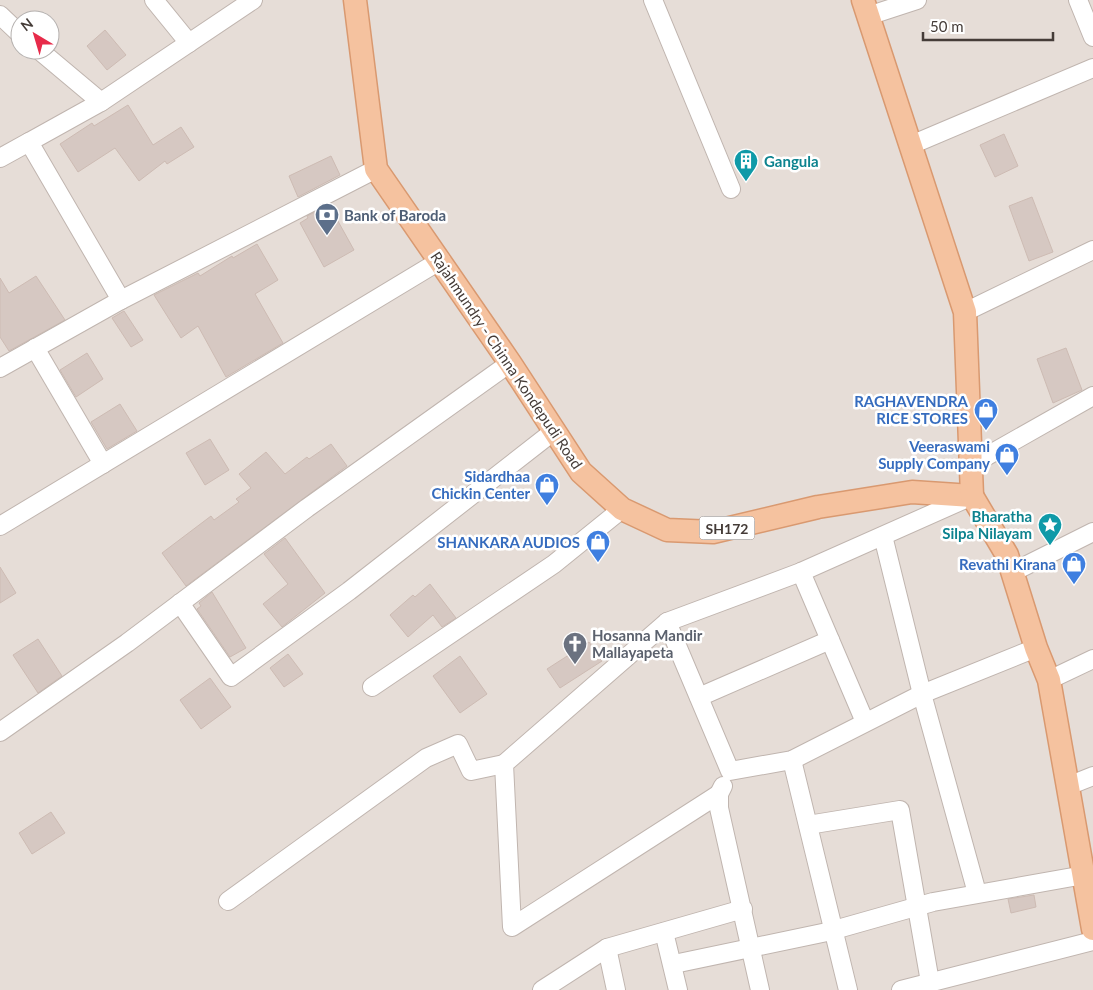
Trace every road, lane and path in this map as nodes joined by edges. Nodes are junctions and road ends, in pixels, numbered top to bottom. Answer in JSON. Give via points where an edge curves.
{"nodes":[{"id":1,"x":154,"y":0,"type":"edge"},
{"id":2,"x":253,"y":0,"type":"edge"},
{"id":3,"x":355,"y":0,"type":"edge"},
{"id":4,"x":653,"y":0,"type":"edge"},
{"id":5,"x":918,"y":0,"type":"edge"},
{"id":6,"x":1078,"y":0,"type":"edge"},
{"id":7,"x":865,"y":8,"type":"edge"},
{"id":8,"x":0,"y":15,"type":"edge"},
{"id":9,"x":10,"y":24,"type":"edge"},
{"id":10,"x":1093,"y":37,"type":"edge"},
{"id":11,"x":189,"y":44,"type":"junction"},
{"id":12,"x":51,"y":60,"type":"edge"},
{"id":13,"x":1093,"y":68,"type":"edge"},
{"id":14,"x":101,"y":102,"type":"junction"},
{"id":15,"x":28,"y":142,"type":"junction"},
{"id":16,"x":911,"y":145,"type":"junction"},
{"id":17,"x":0,"y":158,"type":"edge"},
{"id":18,"x":376,"y":170,"type":"junction"},
{"id":19,"x":731,"y":188,"type":"dead end"},
{"id":20,"x":1093,"y":250,"type":"edge"},
{"id":21,"x":441,"y":260,"type":"junction"},
{"id":22,"x":121,"y":300,"type":"junction"},
{"id":23,"x":965,"y":312,"type":"junction"},
{"id":24,"x":35,"y":348,"type":"junction"},
{"id":25,"x":510,"y":363,"type":"junction"},
{"id":26,"x":0,"y":368,"type":"edge"},
{"id":27,"x":1093,"y":396,"type":"edge"},
{"id":28,"x":554,"y":431,"type":"junction"},
{"id":29,"x":103,"y":464,"type":"junction"},
{"id":30,"x":971,"y":465,"type":"junction"},
{"id":31,"x":972,"y":496,"type":"junction"},
{"id":32,"x":622,"y":510,"type":"junction"},
{"id":33,"x":0,"y":526,"type":"edge"},
{"id":34,"x":1093,"y":532,"type":"edge"},
{"id":35,"x":883,"y":536,"type":"junction"},
{"id":36,"x":801,"y":572,"type":"junction"},
{"id":37,"x":1012,"y":572,"type":"junction"},
{"id":38,"x":180,"y":603,"type":"junction"},
{"id":39,"x":668,"y":622,"type":"junction"},
{"id":40,"x":830,"y":640,"type":"junction"},
{"id":41,"x":1036,"y":648,"type":"junction"},
{"id":42,"x":1093,"y":659,"type":"edge"},
{"id":43,"x":1049,"y":680,"type":"junction"},
{"id":44,"x":372,"y":687,"type":"dead end"},
{"id":45,"x":922,"y":694,"type":"junction"},
{"id":46,"x":699,"y":697,"type":"junction"},
{"id":47,"x":865,"y":722,"type":"junction"},
{"id":48,"x":0,"y":732,"type":"edge"},
{"id":49,"x":792,"y":760,"type":"junction"},
{"id":50,"x":504,"y":764,"type":"junction"},
{"id":51,"x":730,"y":771,"type":"junction"},
{"id":52,"x":1093,"y":776,"type":"edge"},
{"id":53,"x":1068,"y":786,"type":"junction"},
{"id":54,"x":719,"y":794,"type":"junction"},
{"id":55,"x":808,"y":825,"type":"junction"},
{"id":56,"x":1084,"y":875,"type":"junction"},
{"id":57,"x":977,"y":893,"type":"junction"},
{"id":58,"x":228,"y":902,"type":"dead end"},
{"id":59,"x":918,"y":906,"type":"junction"},
{"id":60,"x":743,"y":909,"type":"junction"},
{"id":61,"x":1092,"y":916,"type":"edge"},
{"id":62,"x":835,"y":930,"type":"junction"},
{"id":63,"x":664,"y":932,"type":"junction"},
{"id":64,"x":1093,"y":941,"type":"edge"},
{"id":65,"x":607,"y":948,"type":"junction"},
{"id":66,"x":752,"y":948,"type":"junction"},
{"id":67,"x":674,"y":964,"type":"junction"},
{"id":68,"x":930,"y":982,"type":"junction"},
{"id":69,"x":542,"y":990,"type":"edge"},
{"id":70,"x":616,"y":990,"type":"edge"},
{"id":71,"x":678,"y":990,"type":"edge"},
{"id":72,"x":760,"y":990,"type":"edge"},
{"id":73,"x":848,"y":990,"type":"edge"},
{"id":74,"x":901,"y":990,"type":"edge"}],
"edges":[{"from":1,"to":11,"type":"street"},
{"from":2,"to":11,"type":"street"},
{"from":3,"to":18,"type":"main road","name":"Rajahmundry - Chinna Kondepudi Road","number":"SH172"},
{"from":4,"to":19,"type":"street"},
{"from":5,"to":7,"type":"street"},
{"from":6,"to":10,"type":"street"},
{"from":7,"to":16,"type":"main road"},
{"from":8,"to":9,"type":"street"},
{"from":11,"to":14,"type":"street"},
{"from":12,"to":14,"type":"street"},
{"from":13,"to":16,"type":"street"},
{"from":14,"to":15,"type":"street"},
{"from":15,"to":17,"type":"street"},
{"from":15,"to":22,"type":"street"},
{"from":16,"to":23,"type":"main road"},
{"from":18,"to":21,"type":"main road","name":"Rajahmundry - Chinna Kondepudi Road","number":"SH172"},
{"from":18,"to":22,"type":"street"},
{"from":20,"to":23,"type":"street"},
{"from":21,"to":25,"type":"main road","name":"Rajahmundry - Chinna Kondepudi Road","number":"SH172"},
{"from":21,"to":29,"type":"street"},
{"from":22,"to":24,"type":"street"},
{"from":23,"to":30,"type":"main road"},
{"from":24,"to":26,"type":"street"},
{"from":24,"to":29,"type":"street"},
{"from":25,"to":28,"type":"main road","name":"Rajahmundry - Chinna Kondepudi Road","number":"SH172"},
{"from":25,"to":38,"type":"street"},
{"from":27,"to":30,"type":"street"},
{"from":28,"to":32,"type":"main road","name":"Rajahmundry - Chinna Kondepudi Road","number":"SH172","via":[[581,472]]},
{"from":28,"to":38,"type":"street","via":[[349,591],[231,677]]},
{"from":29,"to":33,"type":"street"},
{"from":30,"to":31,"type":"main road"},
{"from":31,"to":32,"type":"main road","name":"Rajahmundry - Chinna Kondepudi Road","number":"SH172","via":[[912,492],[818,507],[713,532],[667,530]]},
{"from":31,"to":35,"type":"street"},
{"from":31,"to":37,"type":"main road","via":[[1007,555]]},
{"from":32,"to":44,"type":"street","via":[[554,564]]},
{"from":34,"to":37,"type":"street"},
{"from":35,"to":36,"type":"street"},
{"from":35,"to":45,"type":"street"},
{"from":36,"to":39,"type":"street"},
{"from":36,"to":40,"type":"street"},
{"from":37,"to":41,"type":"main road"},
{"from":38,"to":48,"type":"street"},
{"from":39,"to":46,"type":"street"},
{"from":39,"to":50,"type":"street"},
{"from":40,"to":46,"type":"street"},
{"from":40,"to":47,"type":"street"},
{"from":41,"to":43,"type":"main road"},
{"from":41,"to":45,"type":"street"},
{"from":42,"to":43,"type":"street"},
{"from":43,"to":53,"type":"main road"},
{"from":45,"to":47,"type":"street"},
{"from":45,"to":57,"type":"street"},
{"from":46,"to":51,"type":"street"},
{"from":47,"to":49,"type":"street"},
{"from":49,"to":51,"type":"street"},
{"from":49,"to":55,"type":"street"},
{"from":50,"to":54,"type":"street","via":[[512,927]]},
{"from":50,"to":58,"type":"street","via":[[471,771],[458,744],[426,758]]},
{"from":51,"to":54,"type":"street"},
{"from":52,"to":53,"type":"street"},
{"from":53,"to":56,"type":"main road"},
{"from":54,"to":60,"type":"street","via":[[719,808]]},
{"from":55,"to":59,"type":"street","via":[[900,810]]},
{"from":55,"to":62,"type":"street"},
{"from":56,"to":57,"type":"street"},
{"from":56,"to":61,"type":"main road"},
{"from":57,"to":59,"type":"street"},
{"from":59,"to":62,"type":"street"},
{"from":59,"to":68,"type":"street"},
{"from":60,"to":63,"type":"street"},
{"from":60,"to":66,"type":"street"},
{"from":62,"to":66,"type":"street"},
{"from":62,"to":73,"type":"street"},
{"from":63,"to":65,"type":"street"},
{"from":63,"to":67,"type":"street"},
{"from":64,"to":68,"type":"street"},
{"from":65,"to":69,"type":"street"},
{"from":65,"to":70,"type":"street"},
{"from":66,"to":67,"type":"street"},
{"from":66,"to":72,"type":"street"},
{"from":67,"to":71,"type":"street"},
{"from":68,"to":74,"type":"street"}]}
